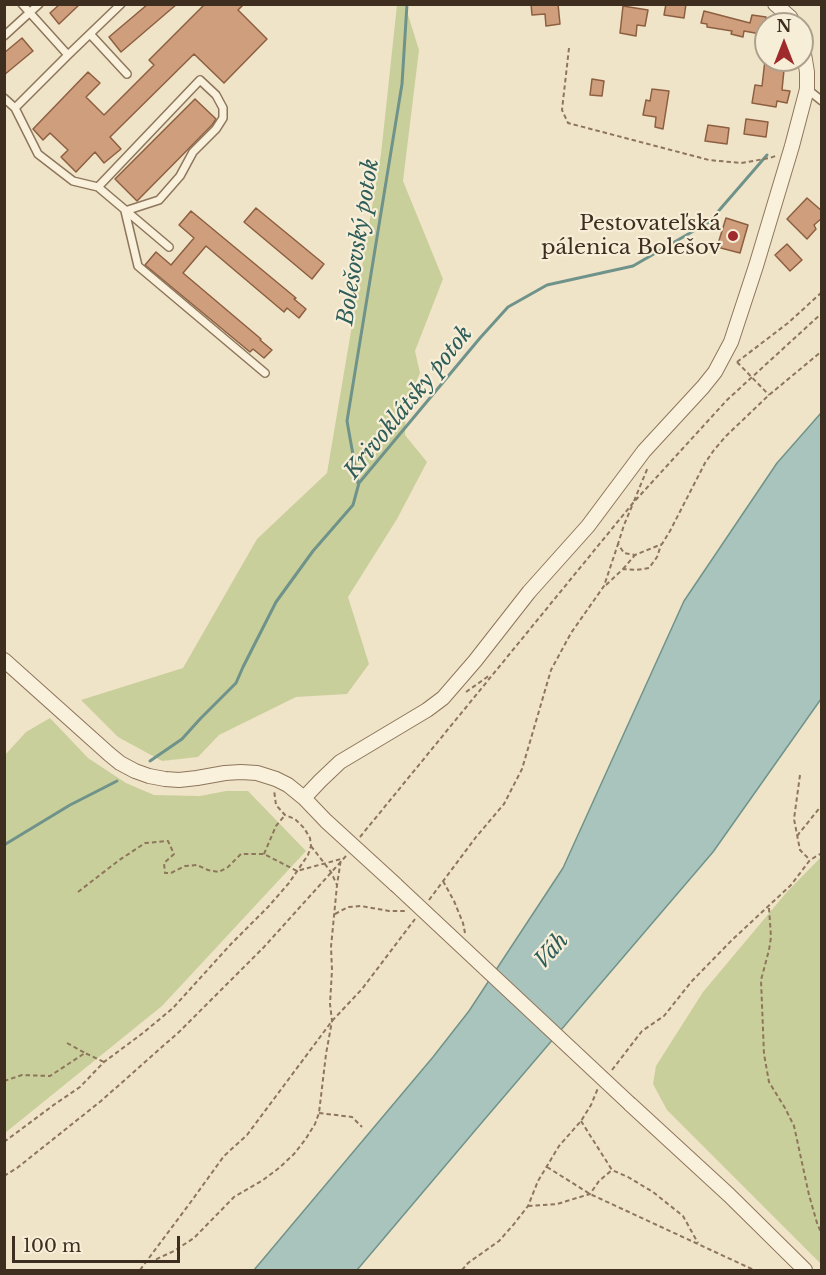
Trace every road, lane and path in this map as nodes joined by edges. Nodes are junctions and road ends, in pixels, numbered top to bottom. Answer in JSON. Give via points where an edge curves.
{"nodes":[{"id":1,"x":22,"y":4,"type":"edge"},
{"id":2,"x":39,"y":4,"type":"edge"},
{"id":3,"x":121,"y":4,"type":"edge"},
{"id":4,"x":29,"y":13,"type":"junction"},
{"id":5,"x":90,"y":34,"type":"junction"},
{"id":6,"x":4,"y":36,"type":"edge"},
{"id":7,"x":569,"y":48,"type":"dead end"},
{"id":8,"x":68,"y":55,"type":"junction"},
{"id":9,"x":807,"y":72,"type":"edge"},
{"id":10,"x":127,"y":74,"type":"dead end"},
{"id":11,"x":807,"y":89,"type":"junction"},
{"id":12,"x":4,"y":98,"type":"edge"},
{"id":13,"x":822,"y":101,"type":"edge"},
{"id":14,"x":15,"y":108,"type":"junction"},
{"id":15,"x":791,"y":149,"type":"junction"},
{"id":16,"x":98,"y":187,"type":"junction"},
{"id":17,"x":125,"y":211,"type":"junction"},
{"id":18,"x":169,"y":247,"type":"dead end"},
{"id":19,"x":822,"y":292,"type":"edge"},
{"id":20,"x":822,"y":313,"type":"edge"},
{"id":21,"x":822,"y":351,"type":"edge"},
{"id":22,"x":265,"y":373,"type":"dead end"},
{"id":23,"x":751,"y":377,"type":"junction"},
{"id":24,"x":769,"y":395,"type":"junction"},
{"id":25,"x":644,"y":451,"type":"junction"},
{"id":26,"x":633,"y":503,"type":"junction"},
{"id":27,"x":618,"y":544,"type":"junction"},
{"id":28,"x":662,"y":544,"type":"junction"},
{"id":29,"x":635,"y":555,"type":"junction"},
{"id":30,"x":623,"y":569,"type":"junction"},
{"id":31,"x":604,"y":586,"type":"junction"},
{"id":32,"x":4,"y":660,"type":"edge"},
{"id":33,"x":497,"y":669,"type":"junction"},
{"id":34,"x":466,"y":692,"type":"dead end"},
{"id":35,"x":801,"y":775,"type":"dead end"},
{"id":36,"x":276,"y":779,"type":"junction"},
{"id":37,"x":304,"y":798,"type":"junction"},
{"id":38,"x":822,"y":805,"type":"edge"},
{"id":39,"x":285,"y":815,"type":"junction"},
{"id":40,"x":797,"y":836,"type":"junction"},
{"id":41,"x":311,"y":846,"type":"junction"},
{"id":42,"x":353,"y":846,"type":"junction"},
{"id":43,"x":822,"y":853,"type":"edge"},
{"id":44,"x":264,"y":854,"type":"junction"},
{"id":45,"x":341,"y":859,"type":"junction"},
{"id":46,"x":810,"y":860,"type":"junction"},
{"id":47,"x":325,"y":864,"type":"junction"},
{"id":48,"x":297,"y":871,"type":"junction"},
{"id":49,"x":331,"y":872,"type":"junction"},
{"id":50,"x":443,"y":881,"type":"junction"},
{"id":51,"x":337,"y":885,"type":"junction"},
{"id":52,"x":78,"y":892,"type":"dead end"},
{"id":53,"x":426,"y":903,"type":"dead end"},
{"id":54,"x":769,"y":907,"type":"junction"},
{"id":55,"x":411,"y":911,"type":"dead end"},
{"id":56,"x":335,"y":914,"type":"junction"},
{"id":57,"x":414,"y":919,"type":"dead end"},
{"id":58,"x":466,"y":934,"type":"dead end"},
{"id":59,"x":332,"y":1021,"type":"junction"},
{"id":60,"x":67,"y":1043,"type":"dead end"},
{"id":61,"x":85,"y":1053,"type":"junction"},
{"id":62,"x":104,"y":1062,"type":"junction"},
{"id":63,"x":610,"y":1073,"type":"dead end"},
{"id":64,"x":4,"y":1081,"type":"edge"},
{"id":65,"x":604,"y":1081,"type":"dead end"},
{"id":66,"x":319,"y":1113,"type":"junction"},
{"id":67,"x":581,"y":1121,"type":"junction"},
{"id":68,"x":362,"y":1127,"type":"dead end"},
{"id":69,"x":4,"y":1142,"type":"edge"},
{"id":70,"x":547,"y":1167,"type":"junction"},
{"id":71,"x":612,"y":1170,"type":"junction"},
{"id":72,"x":4,"y":1176,"type":"edge"},
{"id":73,"x":590,"y":1194,"type":"junction"},
{"id":74,"x":528,"y":1206,"type":"junction"},
{"id":75,"x":822,"y":1235,"type":"edge"},
{"id":76,"x":698,"y":1243,"type":"junction"},
{"id":77,"x":145,"y":1264,"type":"junction"},
{"id":78,"x":140,"y":1270,"type":"edge"},
{"id":79,"x":462,"y":1270,"type":"edge"},
{"id":80,"x":754,"y":1270,"type":"edge"},
{"id":81,"x":806,"y":1270,"type":"edge"}],
"edges":[{"from":1,"to":4,"type":"lane"},
{"from":2,"to":4,"type":"lane"},
{"from":3,"to":5,"type":"lane"},
{"from":4,"to":6,"type":"lane"},
{"from":4,"to":8,"type":"lane"},
{"from":5,"to":8,"type":"lane"},
{"from":5,"to":10,"type":"lane"},
{"from":7,"to":15,"type":"path","via":[[562,110],[568,123],[709,160],[756,161]]},
{"from":8,"to":14,"type":"lane"},
{"from":9,"to":11,"type":"street"},
{"from":11,"to":13,"type":"lane"},
{"from":11,"to":15,"type":"street"},
{"from":12,"to":14,"type":"lane"},
{"from":14,"to":16,"type":"lane","via":[[38,154],[73,181]]},
{"from":15,"to":25,"type":"street","via":[[731,342],[715,372]]},
{"from":16,"to":17,"type":"lane"},
{"from":16,"to":17,"type":"lane","via":[[200,80],[216,95],[223,118],[192,152],[180,176],[159,200]]},
{"from":17,"to":18,"type":"lane"},
{"from":17,"to":22,"type":"lane","via":[[138,266]]},
{"from":19,"to":23,"type":"path","via":[[737,362]]},
{"from":20,"to":23,"type":"path"},
{"from":21,"to":24,"type":"path"},
{"from":23,"to":24,"type":"path"},
{"from":23,"to":26,"type":"path"},
{"from":24,"to":28,"type":"path","via":[[714,450]]},
{"from":25,"to":26,"type":"path","via":[[650,465]]},
{"from":25,"to":37,"type":"street","via":[[588,526],[443,698],[340,762]]},
{"from":26,"to":27,"type":"path"},
{"from":26,"to":33,"type":"path"},
{"from":27,"to":29,"type":"path","via":[[624,553]]},
{"from":27,"to":31,"type":"path"},
{"from":28,"to":29,"type":"path"},
{"from":28,"to":30,"type":"path","via":[[649,568]]},
{"from":29,"to":30,"type":"path"},
{"from":30,"to":31,"type":"path"},
{"from":31,"to":50,"type":"path","via":[[551,670],[522,770],[504,804]]},
{"from":32,"to":36,"type":"street","via":[[109,754],[135,771],[172,779],[241,772]]},
{"from":33,"to":34,"type":"path"},
{"from":33,"to":42,"type":"path"},
{"from":35,"to":40,"type":"path","via":[[794,819]]},
{"from":36,"to":37,"type":"street"},
{"from":36,"to":39,"type":"path","via":[[274,797]]},
{"from":37,"to":42,"type":"street"},
{"from":38,"to":40,"type":"path"},
{"from":39,"to":41,"type":"path","via":[[304,828]]},
{"from":39,"to":44,"type":"path"},
{"from":40,"to":46,"type":"path","via":[[800,850]]},
{"from":41,"to":47,"type":"path"},
{"from":41,"to":48,"type":"path"},
{"from":42,"to":45,"type":"path"},
{"from":42,"to":81,"type":"street","bridge":true},
{"from":43,"to":46,"type":"path"},
{"from":44,"to":48,"type":"path"},
{"from":44,"to":52,"type":"path","via":[[241,854],[219,872],[197,865],[165,873],[164,863],[174,854],[168,841],[145,843]]},
{"from":45,"to":47,"type":"path"},
{"from":45,"to":49,"type":"path"},
{"from":45,"to":51,"type":"path"},
{"from":46,"to":54,"type":"path"},
{"from":47,"to":48,"type":"path"},
{"from":47,"to":49,"type":"path"},
{"from":48,"to":62,"type":"path","via":[[173,1008]]},
{"from":49,"to":51,"type":"path"},
{"from":49,"to":72,"type":"path","via":[[264,947],[180,1031],[101,1101]]},
{"from":50,"to":53,"type":"path"},
{"from":50,"to":58,"type":"path"},
{"from":51,"to":56,"type":"path"},
{"from":54,"to":63,"type":"path","via":[[716,956],[664,1016],[642,1031]]},
{"from":54,"to":75,"type":"path","via":[[771,937],[761,980],[764,1054],[769,1082],[794,1126]]},
{"from":55,"to":56,"type":"path","via":[[361,906]]},
{"from":56,"to":59,"type":"path","via":[[331,947]]},
{"from":57,"to":59,"type":"path","via":[[362,989]]},
{"from":59,"to":66,"type":"path"},
{"from":59,"to":77,"type":"path","via":[[247,1135],[224,1156]]},
{"from":60,"to":61,"type":"path"},
{"from":61,"to":62,"type":"path"},
{"from":61,"to":64,"type":"path","via":[[50,1076],[22,1075]]},
{"from":62,"to":69,"type":"path","via":[[80,1087]]},
{"from":65,"to":67,"type":"path"},
{"from":66,"to":68,"type":"path","via":[[352,1117]]},
{"from":66,"to":77,"type":"path","via":[[305,1140],[279,1168],[234,1197],[194,1238]]},
{"from":67,"to":70,"type":"path"},
{"from":67,"to":71,"type":"path"},
{"from":70,"to":73,"type":"path"},
{"from":70,"to":74,"type":"path"},
{"from":71,"to":73,"type":"path"},
{"from":71,"to":76,"type":"path","via":[[653,1192],[683,1216]]},
{"from":73,"to":74,"type":"path","via":[[557,1204]]},
{"from":73,"to":76,"type":"path"},
{"from":74,"to":79,"type":"path","via":[[499,1241]]},
{"from":76,"to":80,"type":"path"},
{"from":77,"to":78,"type":"path"}]}
